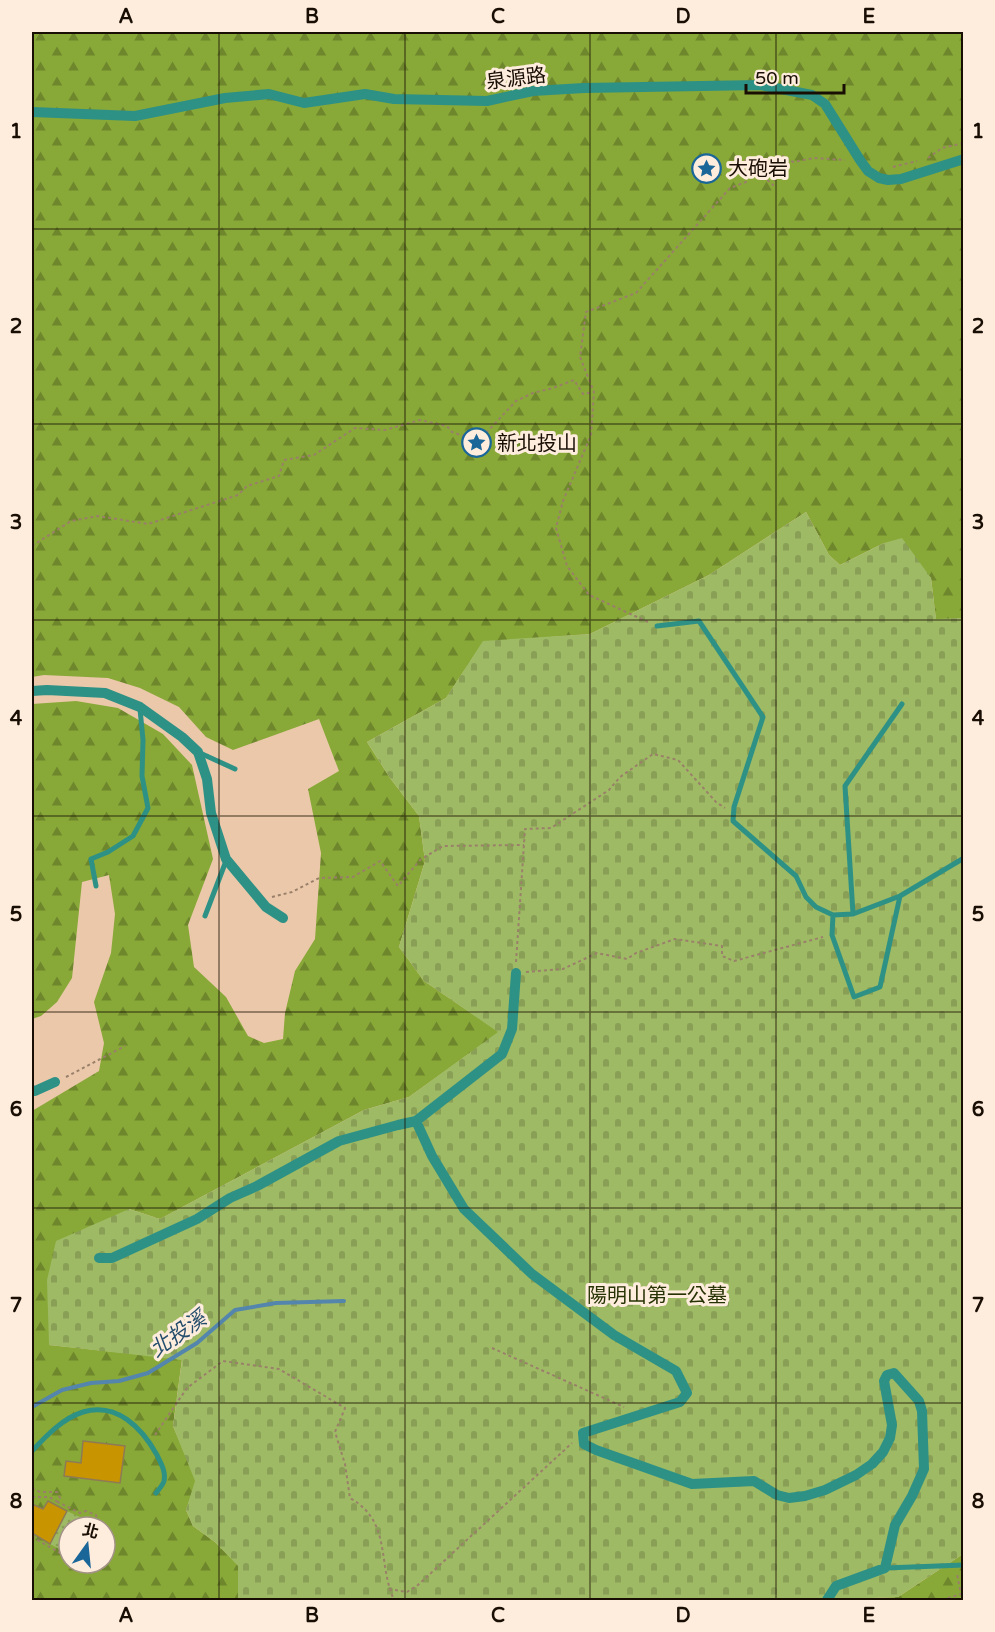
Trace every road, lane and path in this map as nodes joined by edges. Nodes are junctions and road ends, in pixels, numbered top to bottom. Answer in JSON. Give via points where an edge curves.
{"nodes":[{"id":1,"x":32,"y":112,"type":"edge"},
{"id":2,"x":963,"y":143,"type":"edge"},
{"id":3,"x":963,"y":159,"type":"edge"},
{"id":4,"x":860,"y":160,"type":"junction"},
{"id":5,"x":873,"y":174,"type":"junction"},
{"id":6,"x":594,"y":392,"type":"junction"},
{"id":7,"x":32,"y":546,"type":"edge"},
{"id":8,"x":657,"y":626,"type":"joint"},
{"id":9,"x":32,"y":692,"type":"edge"},
{"id":10,"x":902,"y":704,"type":"dead end"},
{"id":11,"x":140,"y":707,"type":"junction"},
{"id":12,"x":198,"y":752,"type":"junction"},
{"id":13,"x":236,"y":769,"type":"dead end"},
{"id":14,"x":734,"y":813,"type":"junction"},
{"id":15,"x":524,"y":845,"type":"junction"},
{"id":16,"x":963,"y":858,"type":"edge"},
{"id":17,"x":226,"y":859,"type":"junction"},
{"id":18,"x":96,"y":886,"type":"dead end"},
{"id":19,"x":900,"y":897,"type":"junction"},
{"id":20,"x":261,"y":900,"type":"junction"},
{"id":21,"x":853,"y":914,"type":"junction"},
{"id":22,"x":834,"y":915,"type":"junction"},
{"id":23,"x":205,"y":916,"type":"dead end"},
{"id":24,"x":284,"y":918,"type":"dead end"},
{"id":25,"x":832,"y":934,"type":"junction"},
{"id":26,"x":516,"y":973,"type":"junction"},
{"id":27,"x":125,"y":1047,"type":"dead end"},
{"id":28,"x":55,"y":1082,"type":"joint"},
{"id":29,"x":32,"y":1090,"type":"edge"},
{"id":30,"x":416,"y":1122,"type":"junction"},
{"id":31,"x":99,"y":1258,"type":"dead end"},
{"id":32,"x":492,"y":1348,"type":"dead end"},
{"id":33,"x":643,"y":1416,"type":"junction"},
{"id":34,"x":583,"y":1433,"type":"junction"},
{"id":35,"x":150,"y":1442,"type":"junction"},
{"id":36,"x":32,"y":1451,"type":"edge"},
{"id":37,"x":32,"y":1488,"type":"edge"},
{"id":38,"x":156,"y":1493,"type":"dead end"},
{"id":39,"x":32,"y":1497,"type":"edge"},
{"id":40,"x":58,"y":1502,"type":"junction"},
{"id":41,"x":96,"y":1515,"type":"edge"},
{"id":42,"x":32,"y":1537,"type":"edge"},
{"id":43,"x":57,"y":1551,"type":"edge"},
{"id":44,"x":956,"y":1565,"type":"junction"},
{"id":45,"x":963,"y":1565,"type":"edge"},
{"id":46,"x":885,"y":1568,"type":"junction"},
{"id":47,"x":389,"y":1588,"type":"junction"},
{"id":48,"x":393,"y":1600,"type":"edge"},
{"id":49,"x":827,"y":1600,"type":"edge"},
{"id":50,"x":942,"y":1600,"type":"edge"}],
"edges":[{"from":1,"to":4,"type":"street","name":"泉源路","via":[[135,116],[225,98],[269,94],[304,103],[365,94],[394,99],[487,101],[584,88],[760,85],[812,95],[825,104]]},
{"from":2,"to":5,"type":"path","via":[[942,148],[924,160]]},
{"from":3,"to":5,"type":"street","via":[[901,179],[888,180]]},
{"from":4,"to":5,"type":"street","name":"泉源路"},
{"from":4,"to":6,"type":"path","via":[[814,158],[793,162],[783,156],[773,185],[745,160],[746,182],[730,188],[636,293],[586,312],[580,357]]},
{"from":6,"to":7,"type":"path","via":[[583,394],[574,380],[533,393],[516,400],[487,432],[469,438],[447,426],[420,420],[385,430],[355,428],[314,455],[284,460],[279,476],[247,486],[238,495],[148,525],[98,516],[71,521]]},
{"from":6,"to":8,"type":"path","via":[[591,435],[556,528],[567,566],[589,595]]},
{"from":8,"to":14,"type":"lane","via":[[699,621],[763,717]]},
{"from":9,"to":11,"type":"street","via":[[105,693]]},
{"from":10,"to":21,"type":"lane","via":[[845,786]]},
{"from":11,"to":12,"type":"street"},
{"from":11,"to":18,"type":"lane","via":[[142,776],[148,808],[133,836],[91,859]]},
{"from":12,"to":13,"type":"lane"},
{"from":12,"to":17,"type":"street"},
{"from":14,"to":15,"type":"path","via":[[716,802],[678,760],[653,754],[620,777],[609,790],[551,828],[525,829]]},
{"from":14,"to":22,"type":"lane","via":[[733,821],[796,876],[806,897],[816,907]]},
{"from":15,"to":20,"type":"path","via":[[443,846],[420,860],[398,886],[380,861],[353,877],[319,878],[291,892]]},
{"from":15,"to":26,"type":"path"},
{"from":16,"to":19,"type":"lane"},
{"from":17,"to":20,"type":"street"},
{"from":17,"to":23,"type":"lane"},
{"from":19,"to":21,"type":"lane"},
{"from":19,"to":25,"type":"lane","via":[[880,987],[854,997]]},
{"from":20,"to":24,"type":"street"},
{"from":21,"to":22,"type":"lane"},
{"from":22,"to":25,"type":"lane"},
{"from":25,"to":26,"type":"path","via":[[734,961],[722,956],[722,946],[675,939],[627,959],[597,953],[563,969]]},
{"from":26,"to":30,"type":"street","via":[[512,1029],[502,1054]]},
{"from":27,"to":28,"type":"path"},
{"from":28,"to":29,"type":"street"},
{"from":30,"to":31,"type":"street","via":[[339,1141],[197,1219],[112,1257]]},
{"from":30,"to":33,"type":"street","via":[[464,1209],[506,1250],[614,1335],[676,1371],[687,1393],[680,1402]]},
{"from":32,"to":33,"type":"path"},
{"from":33,"to":34,"type":"street"},
{"from":34,"to":46,"type":"street","via":[[584,1444],[596,1450],[692,1484],[754,1481],[783,1497],[805,1496],[856,1475],[883,1452],[892,1425],[885,1381],[887,1375],[894,1373],[919,1401],[924,1469],[895,1525]]},
{"from":34,"to":47,"type":"path","via":[[418,1585],[407,1592]]},
{"from":35,"to":36,"type":"lane","via":[[122,1415],[104,1409],[70,1417]]},
{"from":35,"to":38,"type":"lane","via":[[164,1468],[164,1483]]},
{"from":35,"to":47,"type":"path","via":[[187,1388],[223,1361],[279,1369],[345,1408],[335,1432],[350,1498],[374,1519]]},
{"from":37,"to":40,"type":"path","via":[[57,1492]]},
{"from":39,"to":40,"type":"path","via":[[49,1497]]},
{"from":40,"to":41,"type":"path","via":[[80,1513]]},
{"from":42,"to":43,"type":"path"},
{"from":44,"to":45,"type":"lane"},
{"from":44,"to":46,"type":"lane"},
{"from":44,"to":50,"type":"path","via":[[961,1594]]},
{"from":46,"to":49,"type":"street","via":[[836,1586]]},
{"from":47,"to":48,"type":"path"}]}
